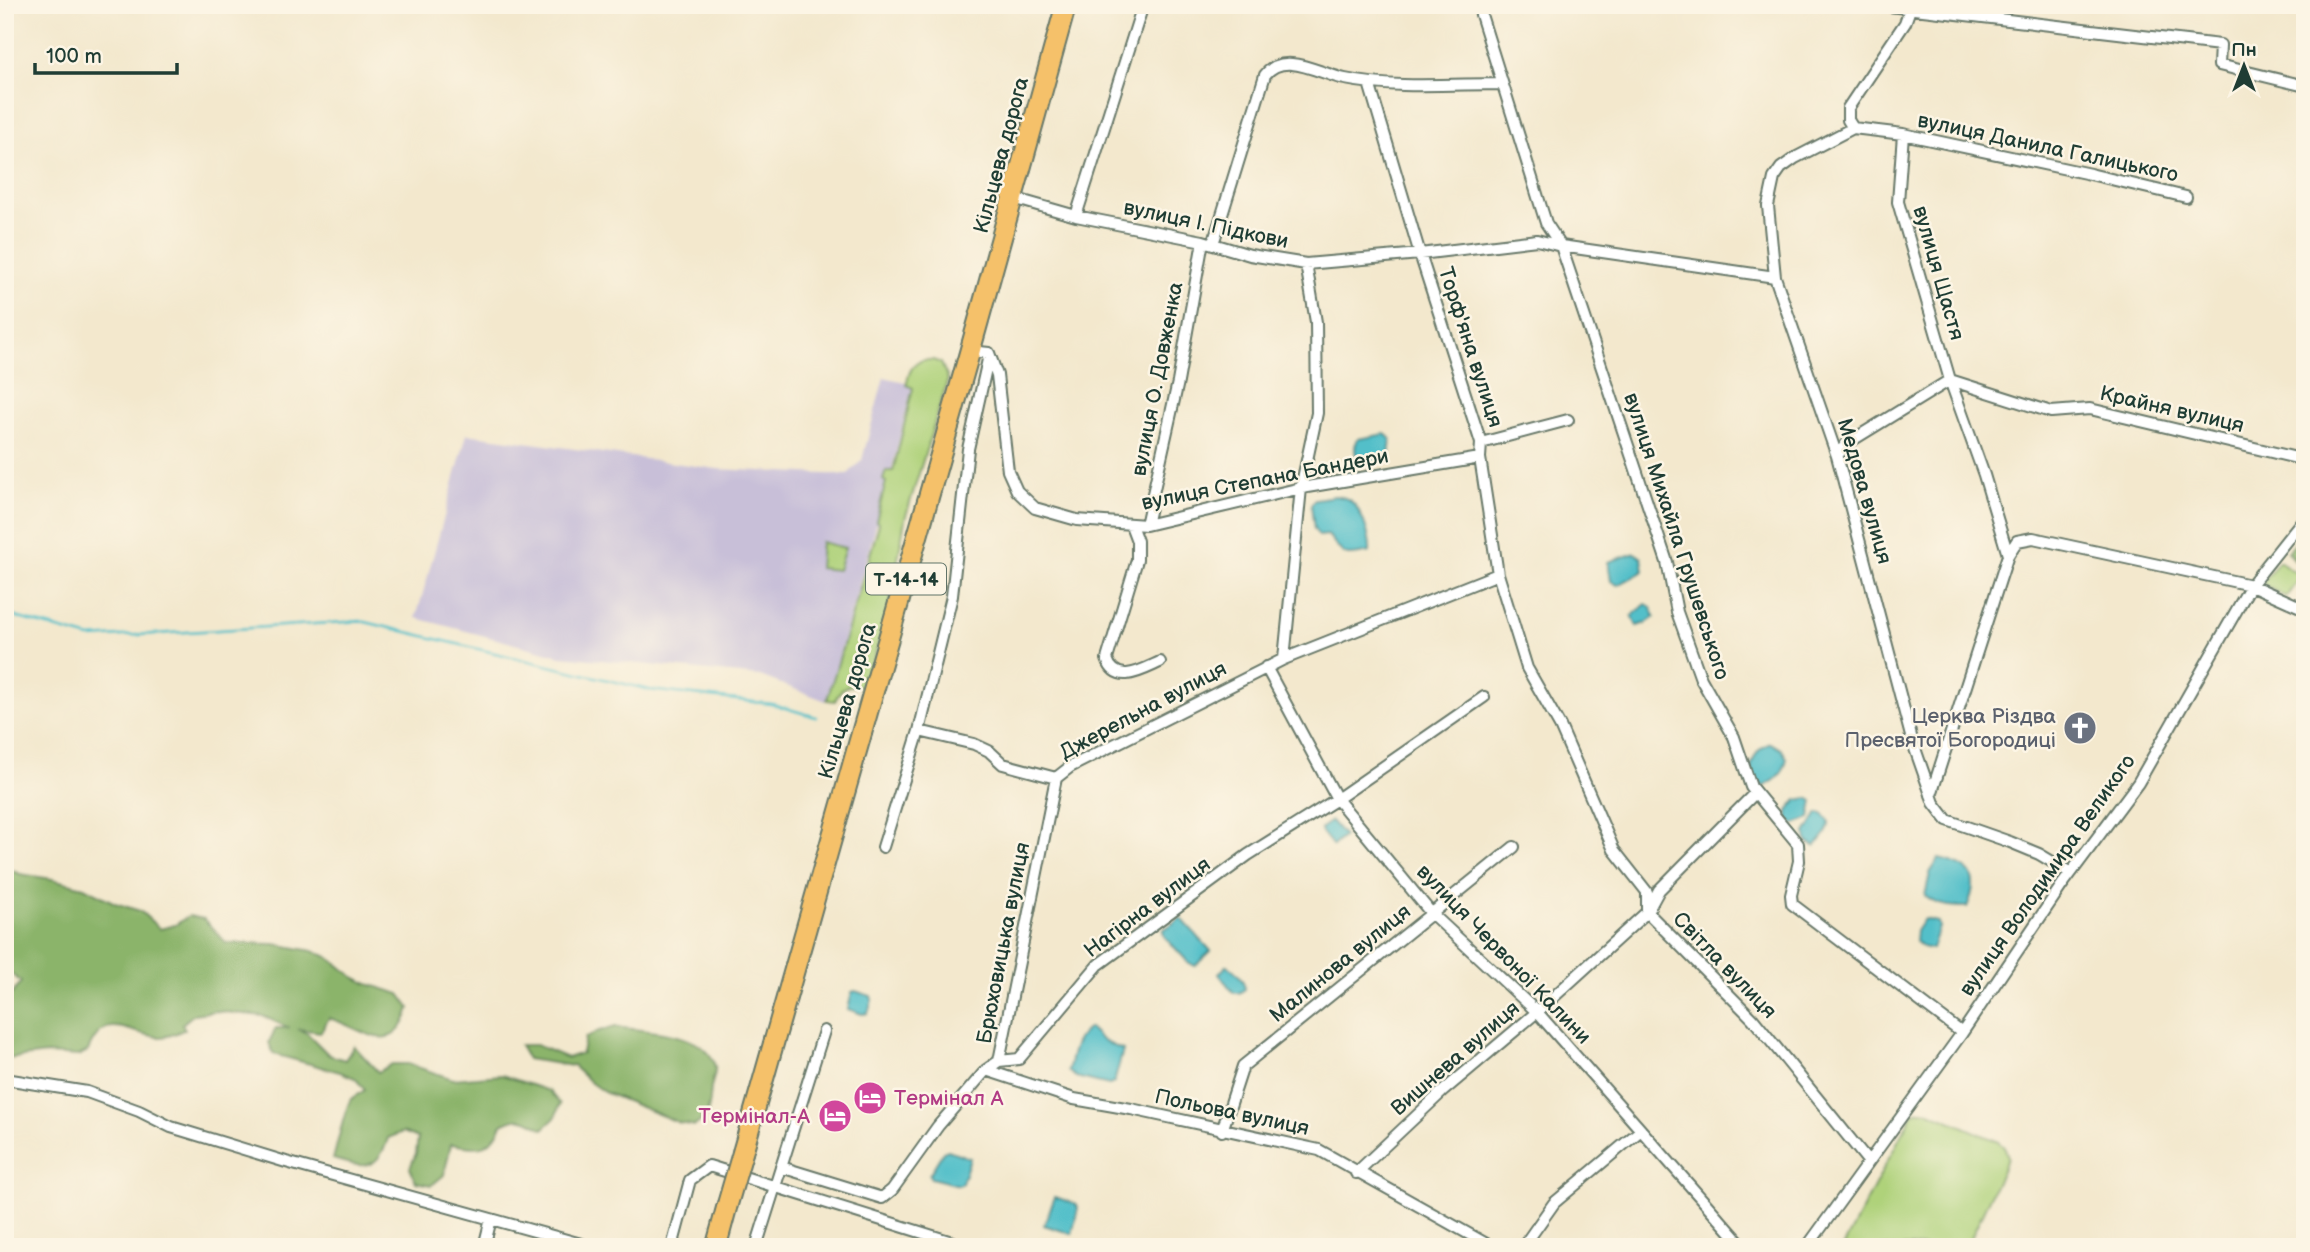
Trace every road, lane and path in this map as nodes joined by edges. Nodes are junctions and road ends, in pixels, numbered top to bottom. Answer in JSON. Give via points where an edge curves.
{"nodes":[{"id":1,"x":1066,"y":5,"type":"edge"},
{"id":2,"x":1143,"y":5,"type":"edge"},
{"id":3,"x":1478,"y":5,"type":"edge"},
{"id":4,"x":1880,"y":5,"type":"edge"},
{"id":5,"x":1940,"y":8,"type":"edge"},
{"id":6,"x":1910,"y":9,"type":"junction"},
{"id":7,"x":1369,"y":83,"type":"junction"},
{"id":8,"x":1502,"y":84,"type":"junction"},
{"id":9,"x":2305,"y":86,"type":"edge"},
{"id":10,"x":1853,"y":128,"type":"junction"},
{"id":11,"x":1902,"y":134,"type":"junction"},
{"id":12,"x":2186,"y":197,"type":"dead end"},
{"id":13,"x":1013,"y":198,"type":"junction"},
{"id":14,"x":1076,"y":216,"type":"junction"},
{"id":15,"x":1208,"y":243,"type":"junction"},
{"id":16,"x":1561,"y":246,"type":"junction"},
{"id":17,"x":1420,"y":254,"type":"junction"},
{"id":18,"x":1306,"y":264,"type":"junction"},
{"id":19,"x":1775,"y":277,"type":"junction"},
{"id":20,"x":980,"y":352,"type":"junction"},
{"id":21,"x":1950,"y":380,"type":"junction"},
{"id":22,"x":1568,"y":420,"type":"dead end"},
{"id":23,"x":1481,"y":443,"type":"junction"},
{"id":24,"x":1838,"y":456,"type":"junction"},
{"id":25,"x":1480,"y":458,"type":"junction"},
{"id":26,"x":2305,"y":460,"type":"edge"},
{"id":27,"x":1301,"y":488,"type":"junction"},
{"id":28,"x":2305,"y":517,"type":"edge"},
{"id":29,"x":1131,"y":525,"type":"junction"},
{"id":30,"x":1146,"y":525,"type":"junction"},
{"id":31,"x":2008,"y":555,"type":"junction"},
{"id":32,"x":1498,"y":574,"type":"junction"},
{"id":33,"x":2252,"y":584,"type":"junction"},
{"id":34,"x":2305,"y":609,"type":"edge"},
{"id":35,"x":1284,"y":659,"type":"junction"},
{"id":36,"x":1160,"y":662,"type":"dead end"},
{"id":37,"x":1266,"y":667,"type":"junction"},
{"id":38,"x":1527,"y":667,"type":"joint"},
{"id":39,"x":1484,"y":697,"type":"dead end"},
{"id":40,"x":919,"y":731,"type":"junction"},
{"id":41,"x":1056,"y":778,"type":"junction"},
{"id":42,"x":1755,"y":793,"type":"junction"},
{"id":43,"x":1931,"y":795,"type":"junction"},
{"id":44,"x":1337,"y":799,"type":"junction"},
{"id":45,"x":883,"y":847,"type":"dead end"},
{"id":46,"x":1514,"y":847,"type":"dead end"},
{"id":47,"x":2071,"y":873,"type":"junction"},
{"id":48,"x":1647,"y":912,"type":"junction"},
{"id":49,"x":1431,"y":913,"type":"junction"},
{"id":50,"x":1537,"y":1012,"type":"junction"},
{"id":51,"x":824,"y":1031,"type":"dead end"},
{"id":52,"x":1962,"y":1032,"type":"junction"},
{"id":53,"x":999,"y":1062,"type":"junction"},
{"id":54,"x":986,"y":1070,"type":"junction"},
{"id":55,"x":5,"y":1079,"type":"edge"},
{"id":56,"x":1641,"y":1130,"type":"junction"},
{"id":57,"x":1223,"y":1131,"type":"junction"},
{"id":58,"x":1868,"y":1161,"type":"junction"},
{"id":59,"x":781,"y":1167,"type":"junction"},
{"id":60,"x":1356,"y":1172,"type":"junction"},
{"id":61,"x":774,"y":1187,"type":"junction"},
{"id":62,"x":491,"y":1219,"type":"junction"},
{"id":63,"x":484,"y":1247,"type":"edge"},
{"id":64,"x":592,"y":1247,"type":"edge"},
{"id":65,"x":672,"y":1247,"type":"edge"},
{"id":66,"x":716,"y":1247,"type":"edge"},
{"id":67,"x":756,"y":1247,"type":"edge"},
{"id":68,"x":968,"y":1247,"type":"edge"},
{"id":69,"x":1492,"y":1247,"type":"edge"},
{"id":70,"x":1523,"y":1247,"type":"edge"},
{"id":71,"x":1744,"y":1247,"type":"edge"},
{"id":72,"x":1807,"y":1247,"type":"edge"}],
"edges":[{"from":1,"to":13,"type":"highway","name":"Кільцева дорога","number":"Т-14-14"},
{"from":2,"to":14,"type":"street"},
{"from":3,"to":8,"type":"street","name":"вулиця Михайла Грушевського"},
{"from":4,"to":6,"type":"street"},
{"from":5,"to":6,"type":"street"},
{"from":5,"to":9,"type":"street","via":[[2220,45],[2219,65]]},
{"from":6,"to":10,"type":"street","via":[[1848,108]]},
{"from":7,"to":8,"type":"street"},
{"from":7,"to":15,"type":"street","name":"вулиця О. Довженка","via":[[1291,63],[1270,68]]},
{"from":7,"to":17,"type":"street","name":"Торф'яна вулиця"},
{"from":8,"to":16,"type":"street","name":"вулиця Михайла Грушевського","via":[[1546,223]]},
{"from":10,"to":11,"type":"street"},
{"from":10,"to":19,"type":"street","name":"Медова вулиця","via":[[1794,158],[1774,178],[1768,206]]},
{"from":11,"to":12,"type":"street","name":"вулиця Данила Галицького"},
{"from":11,"to":21,"type":"street","name":"вулиця Щастя","via":[[1898,202]]},
{"from":13,"to":14,"type":"street","name":"вулиця І. Підкови"},
{"from":13,"to":20,"type":"highway","name":"Кільцева дорога","number":"Т-14-14"},
{"from":14,"to":15,"type":"street","name":"вулиця І. Підкови"},
{"from":15,"to":18,"type":"street","name":"вулиця І. Підкови"},
{"from":15,"to":30,"type":"street","name":"вулиця О. Довженка"},
{"from":16,"to":17,"type":"street","name":"вулиця І. Підкови","via":[[1537,240]]},
{"from":16,"to":19,"type":"street","name":"вулиця І. Підкови"},
{"from":16,"to":42,"type":"street","name":"вулиця Михайла Грушевського","via":[[1667,562],[1677,612],[1701,679],[1734,737]]},
{"from":17,"to":18,"type":"street","name":"вулиця І. Підкови"},
{"from":17,"to":23,"type":"street","name":"Торф'яна вулиця"},
{"from":18,"to":27,"type":"street","via":[[1316,322],[1317,413]]},
{"from":19,"to":24,"type":"street","name":"Медова вулиця"},
{"from":20,"to":29,"type":"street","name":"вулиця Степана Бандери","via":[[997,375],[1008,471],[1017,491],[1035,508],[1077,520]]},
{"from":20,"to":40,"type":"street","via":[[952,596]]},
{"from":20,"to":66,"type":"highway","name":"Кільцева дорога","number":"Т-14-14","bridge":true},
{"from":21,"to":24,"type":"street","via":[[1846,444]]},
{"from":21,"to":26,"type":"street","name":"Крайня вулиця","via":[[2051,412],[2090,409]]},
{"from":21,"to":31,"type":"street","name":"вулиця Щастя"},
{"from":22,"to":23,"type":"street"},
{"from":23,"to":25,"type":"street","name":"Торф'яна вулиця"},
{"from":24,"to":43,"type":"street","name":"Медова вулиця","via":[[1912,740]]},
{"from":25,"to":27,"type":"street","name":"вулиця Степана Бандери"},
{"from":25,"to":32,"type":"street","name":"Торф'яна вулиця"},
{"from":27,"to":30,"type":"street","name":"вулиця Степана Бандери"},
{"from":27,"to":35,"type":"street"},
{"from":28,"to":33,"type":"street","name":"вулиця Володимира Великого"},
{"from":29,"to":30,"type":"street","name":"вулиця Степана Бандери"},
{"from":29,"to":36,"type":"street","via":[[1137,560],[1107,659],[1118,674],[1126,676]]},
{"from":31,"to":33,"type":"street","via":[[2017,541],[2033,538]]},
{"from":31,"to":43,"type":"street"},
{"from":32,"to":35,"type":"street","name":"Джерельна вулиця"},
{"from":32,"to":38,"type":"street","name":"Торф'яна вулиця"},
{"from":33,"to":34,"type":"street"},
{"from":33,"to":47,"type":"street","name":"вулиця Володимира Великого","via":[[2138,783]]},
{"from":35,"to":37,"type":"street","name":"Джерельна вулиця"},
{"from":37,"to":41,"type":"street","name":"Джерельна вулиця"},
{"from":37,"to":44,"type":"street","name":"вулиця Червоної Калини"},
{"from":38,"to":48,"type":"street","name":"Світла вулиця","via":[[1560,726],[1614,850],[1647,892]]},
{"from":39,"to":44,"type":"street","name":"Нагірна вулиця"},
{"from":40,"to":41,"type":"street","name":"Джерельна вулиця","via":[[974,744],[1003,764]]},
{"from":40,"to":45,"type":"street"},
{"from":41,"to":53,"type":"street","name":"Брюховицька вулиця"},
{"from":42,"to":48,"type":"street","name":"Вишнева вулиця","via":[[1659,890]]},
{"from":42,"to":52,"type":"street","name":"вулиця Михайла Грушевського","via":[[1798,844],[1793,904]]},
{"from":43,"to":47,"type":"street","name":"Медова вулиця","via":[[1947,820],[2039,854]]},
{"from":44,"to":49,"type":"street","name":"вулиця Червоної Калини"},
{"from":44,"to":53,"type":"street","name":"Нагірна вулиця","via":[[1248,855],[1098,965],[1019,1059]]},
{"from":46,"to":49,"type":"street","name":"Малинова вулиця"},
{"from":47,"to":52,"type":"street","name":"вулиця Володимира Великого"},
{"from":48,"to":50,"type":"street","name":"Вишнева вулиця"},
{"from":48,"to":58,"type":"street","name":"Світла вулиця","via":[[1753,1019]]},
{"from":49,"to":50,"type":"street","name":"вулиця Червоної Калини"},
{"from":49,"to":57,"type":"street","name":"Малинова вулиця","via":[[1244,1066]]},
{"from":50,"to":56,"type":"street","name":"вулиця Червоної Калини"},
{"from":50,"to":60,"type":"street","name":"Вишнева вулиця"},
{"from":51,"to":59,"type":"street"},
{"from":52,"to":58,"type":"street","name":"вулиця Володимира Великого"},
{"from":53,"to":54,"type":"street","name":"Брюховицька вулиця"},
{"from":54,"to":57,"type":"street","name":"Польова вулиця","via":[[1064,1097]]},
{"from":54,"to":59,"type":"street","name":"Брюховицька вулиця","via":[[882,1198]]},
{"from":55,"to":62,"type":"street","via":[[87,1092],[171,1127]]},
{"from":56,"to":70,"type":"street","via":[[1554,1203]]},
{"from":56,"to":71,"type":"street","name":"вулиця Червоної Калини"},
{"from":57,"to":60,"type":"street","name":"Польова вулиця","via":[[1319,1150]]},
{"from":58,"to":72,"type":"street","name":"вулиця Володимира Великого"},
{"from":59,"to":61,"type":"street"},
{"from":60,"to":69,"type":"street","name":"Польова вулиця"},
{"from":61,"to":65,"type":"street","via":[[709,1166],[699,1171],[690,1180]]},
{"from":61,"to":67,"type":"street"},
{"from":61,"to":68,"type":"street"},
{"from":62,"to":63,"type":"street"},
{"from":62,"to":64,"type":"street"}]}
